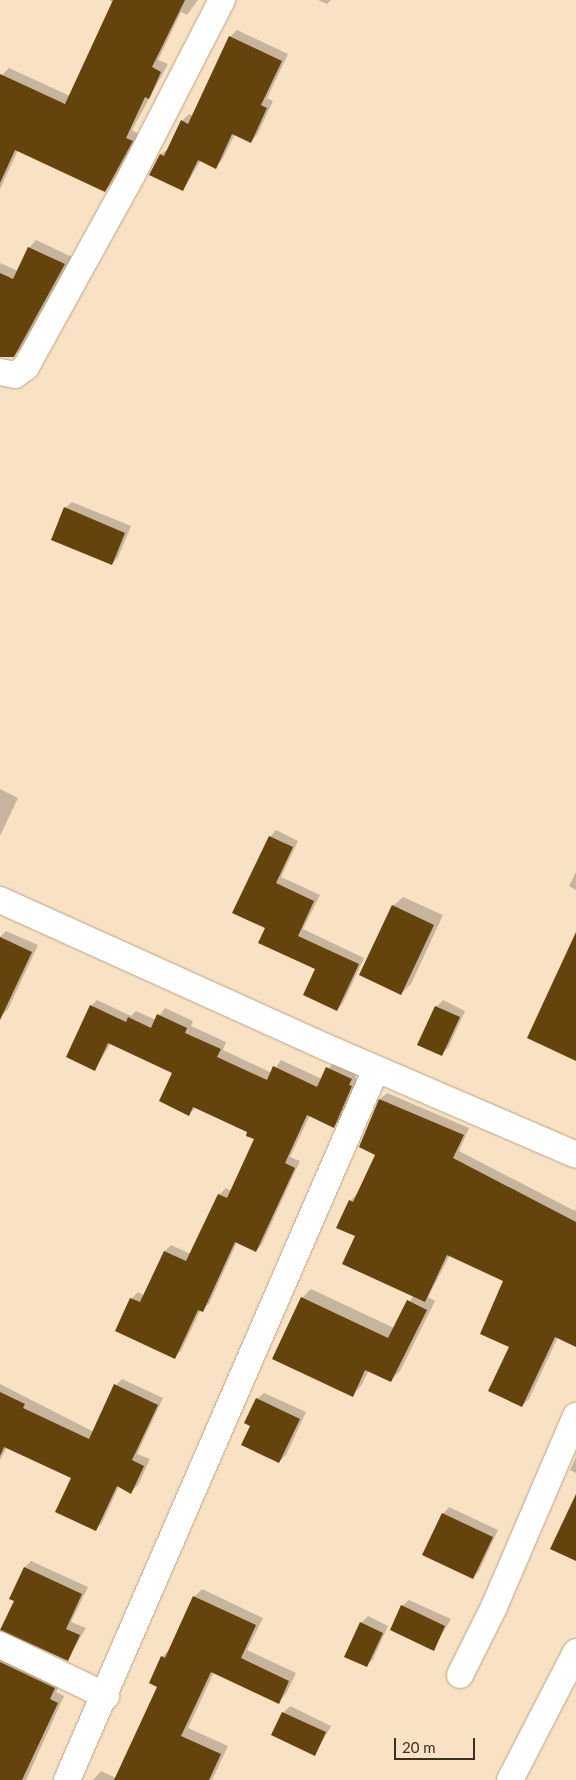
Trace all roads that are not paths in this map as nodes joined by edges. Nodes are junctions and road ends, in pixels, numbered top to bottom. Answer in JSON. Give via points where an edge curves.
{"nodes":[{"id":1,"x":222,"y":0,"type":"edge"},
{"id":2,"x":0,"y":372,"type":"edge"},
{"id":3,"x":0,"y":900,"type":"edge"},
{"id":4,"x":376,"y":1069,"type":"junction"},
{"id":5,"x":576,"y":1154,"type":"edge"},
{"id":6,"x":576,"y":1416,"type":"edge"},
{"id":7,"x":0,"y":1645,"type":"edge"},
{"id":8,"x":576,"y":1652,"type":"edge"},
{"id":9,"x":460,"y":1675,"type":"dead end"},
{"id":10,"x":106,"y":1696,"type":"junction"},
{"id":11,"x":66,"y":1780,"type":"edge"},
{"id":12,"x":510,"y":1780,"type":"edge"}],
"edges":[{"from":1,"to":2,"type":"street","via":[[133,173],[26,367],[15,375]]},
{"from":3,"to":4,"type":"street"},
{"from":4,"to":5,"type":"street"},
{"from":4,"to":10,"type":"street"},
{"from":6,"to":9,"type":"street","via":[[494,1607]]},
{"from":7,"to":10,"type":"street"},
{"from":8,"to":12,"type":"street"},
{"from":10,"to":11,"type":"street"}]}
